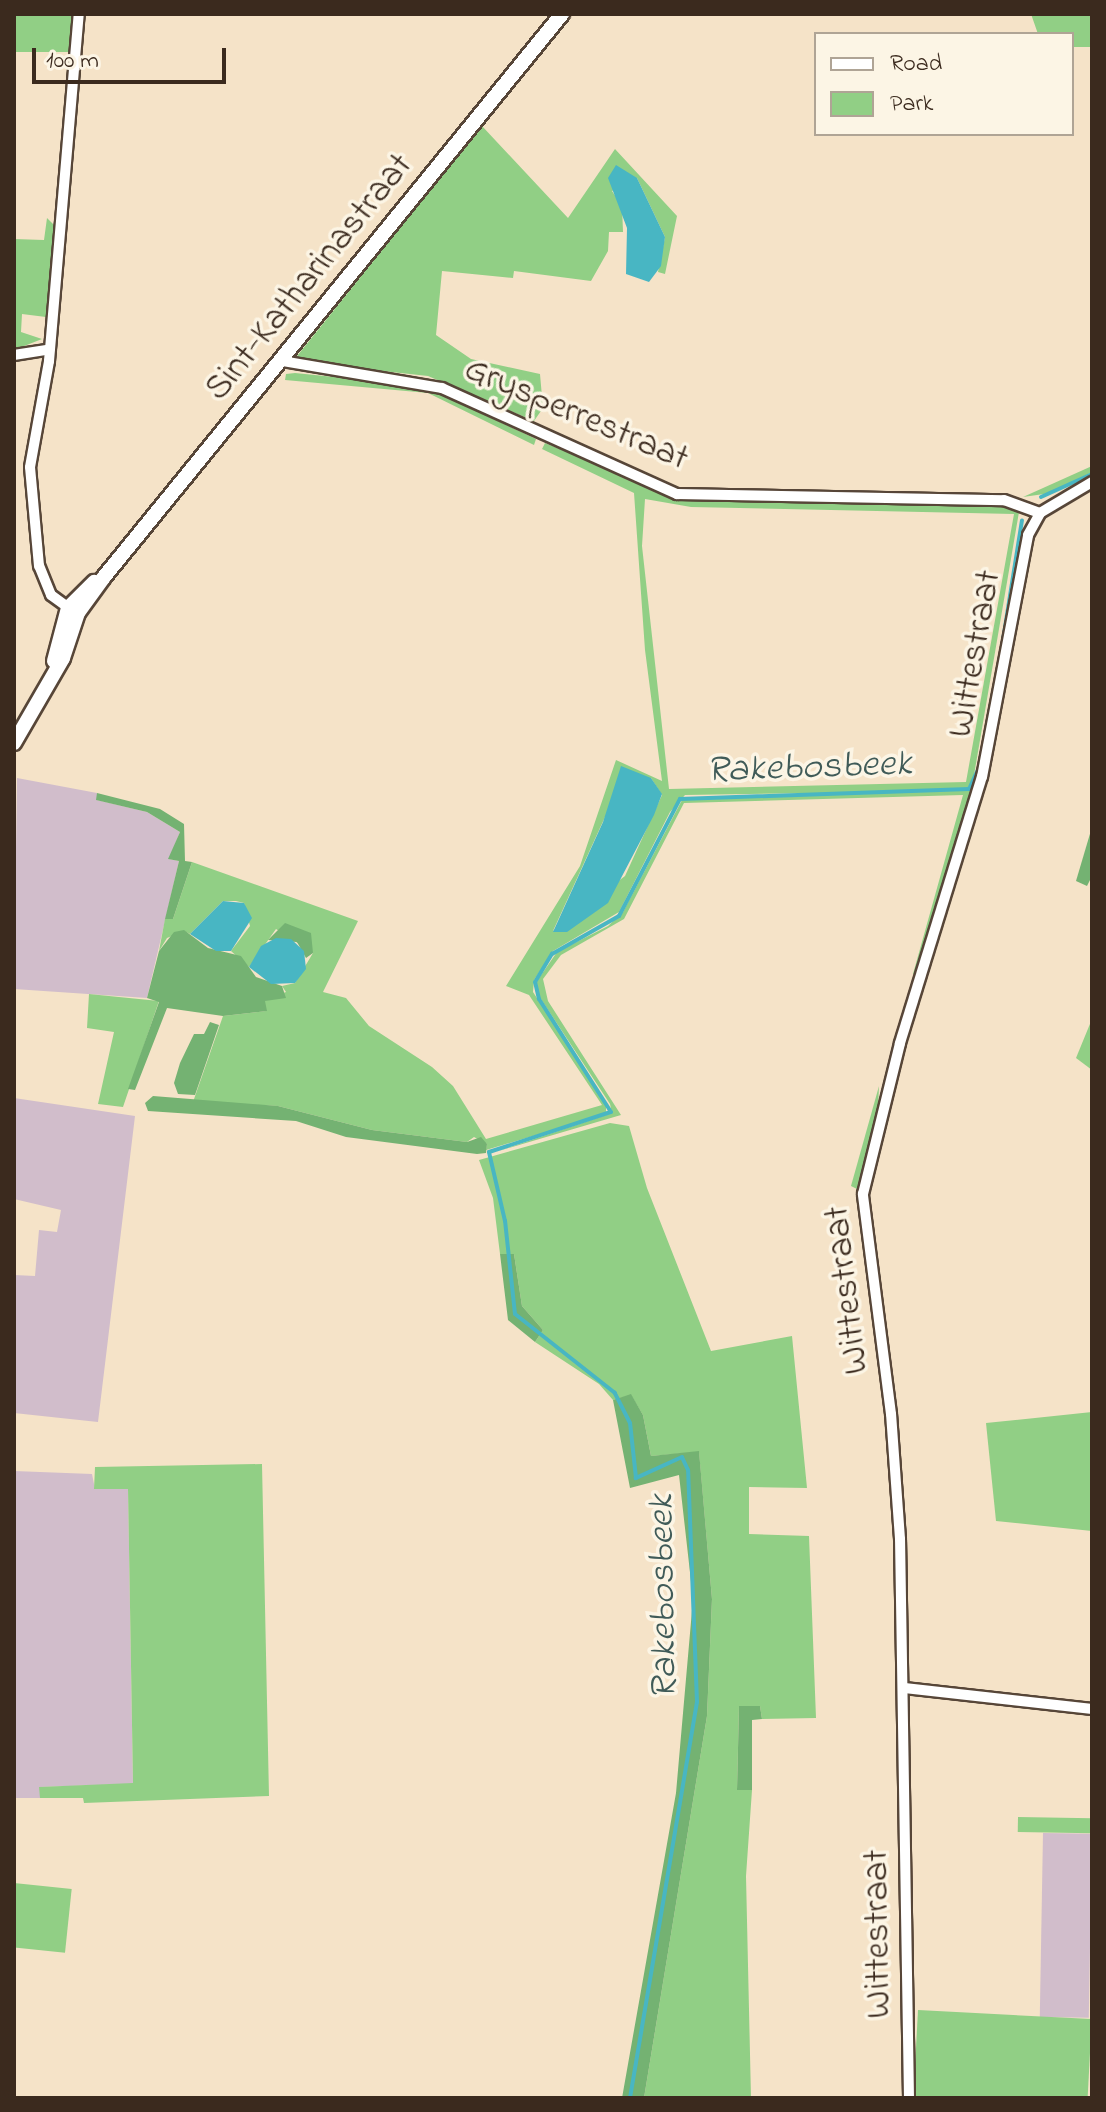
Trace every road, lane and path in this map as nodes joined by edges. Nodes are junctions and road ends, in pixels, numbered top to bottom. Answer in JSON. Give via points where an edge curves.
{"nodes":[{"id":1,"x":79,"y":14,"type":"edge"},
{"id":2,"x":562,"y":14,"type":"edge"},
{"id":3,"x":50,"y":349,"type":"junction"},
{"id":4,"x":14,"y":355,"type":"edge"},
{"id":5,"x":282,"y":361,"type":"junction"},
{"id":6,"x":1092,"y":482,"type":"edge"},
{"id":7,"x":1040,"y":513,"type":"junction"},
{"id":8,"x":73,"y":611,"type":"junction"},
{"id":9,"x":14,"y":743,"type":"edge"},
{"id":10,"x":905,"y":1688,"type":"junction"},
{"id":11,"x":1092,"y":1709,"type":"edge"},
{"id":12,"x":909,"y":2098,"type":"edge"}],
"edges":[{"from":1,"to":3,"type":"street"},
{"from":2,"to":5,"type":"street","name":"Sint-Katharinastraat"},
{"from":3,"to":4,"type":"street"},
{"from":3,"to":8,"type":"street","via":[[30,467],[32,517],[39,566],[51,595]]},
{"from":5,"to":7,"type":"street","name":"Grysperrestraat","via":[[442,388],[677,494],[1004,500]]},
{"from":5,"to":8,"type":"street","name":"Sint-Katharinastraat"},
{"from":6,"to":7,"type":"street"},
{"from":7,"to":10,"type":"street","name":"Wittestraat","via":[[1022,557],[982,777],[896,1057],[863,1194],[891,1414]]},
{"from":8,"to":9,"type":"street","via":[[51,673]]},
{"from":10,"to":11,"type":"street"},
{"from":10,"to":12,"type":"street","name":"Wittestraat"}]}
